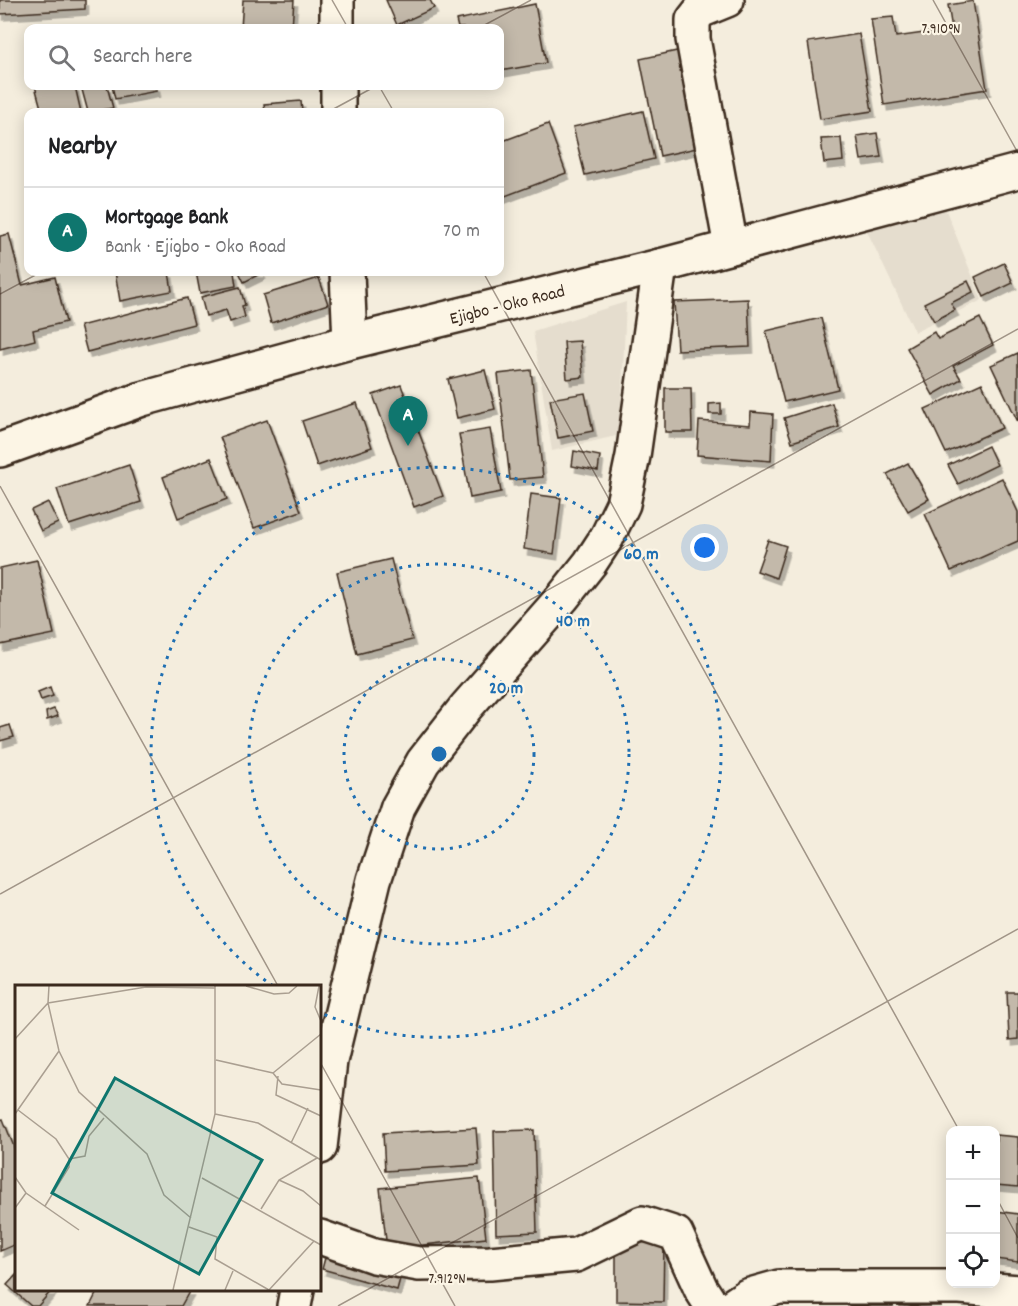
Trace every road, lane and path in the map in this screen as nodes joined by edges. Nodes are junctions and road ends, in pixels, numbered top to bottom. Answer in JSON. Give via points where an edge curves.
{"nodes":[{"id":1,"x":337,"y":0,"type":"edge"},
{"id":2,"x":727,"y":0,"type":"edge"},
{"id":3,"x":337,"y":24,"type":"edge"},
{"id":4,"x":338,"y":90,"type":"edge"},
{"id":5,"x":338,"y":108,"type":"edge"},
{"id":6,"x":1018,"y":171,"type":"edge"},
{"id":7,"x":731,"y":247,"type":"junction"},
{"id":8,"x":660,"y":266,"type":"junction"},
{"id":9,"x":346,"y":276,"type":"edge"},
{"id":10,"x":350,"y":342,"type":"junction"},
{"id":11,"x":0,"y":450,"type":"edge"},
{"id":12,"x":321,"y":1139,"type":"edge"},
{"id":13,"x":321,"y":1237,"type":"edge"},
{"id":14,"x":297,"y":1291,"type":"edge"},
{"id":15,"x":1018,"y":1292,"type":"edge"},
{"id":16,"x":294,"y":1306,"type":"edge"},
{"id":17,"x":712,"y":1306,"type":"edge"},
{"id":18,"x":732,"y":1306,"type":"edge"}],
"edges":[{"from":1,"to":3,"type":"street"},
{"from":2,"to":7,"type":"street","via":[[700,11],[693,20],[693,39]]},
{"from":4,"to":5,"type":"street"},
{"from":6,"to":7,"type":"street","name":"Ejigbo - Oko Road"},
{"from":7,"to":8,"type":"street","name":"Ejigbo - Oko Road"},
{"from":8,"to":10,"type":"street","name":"Ejigbo - Oko Road"},
{"from":8,"to":12,"type":"street","via":[[623,504],[608,537],[570,588],[423,762],[398,807],[374,880],[330,1061]]},
{"from":9,"to":10,"type":"street"},
{"from":10,"to":11,"type":"street","name":"Ejigbo - Oko Road","via":[[142,399]]},
{"from":13,"to":17,"type":"street","via":[[374,1256],[419,1264],[490,1263],[576,1255],[642,1223],[676,1234]]},
{"from":14,"to":16,"type":"street"},
{"from":15,"to":18,"type":"street","via":[[960,1287],[779,1287],[747,1296]]}]}
